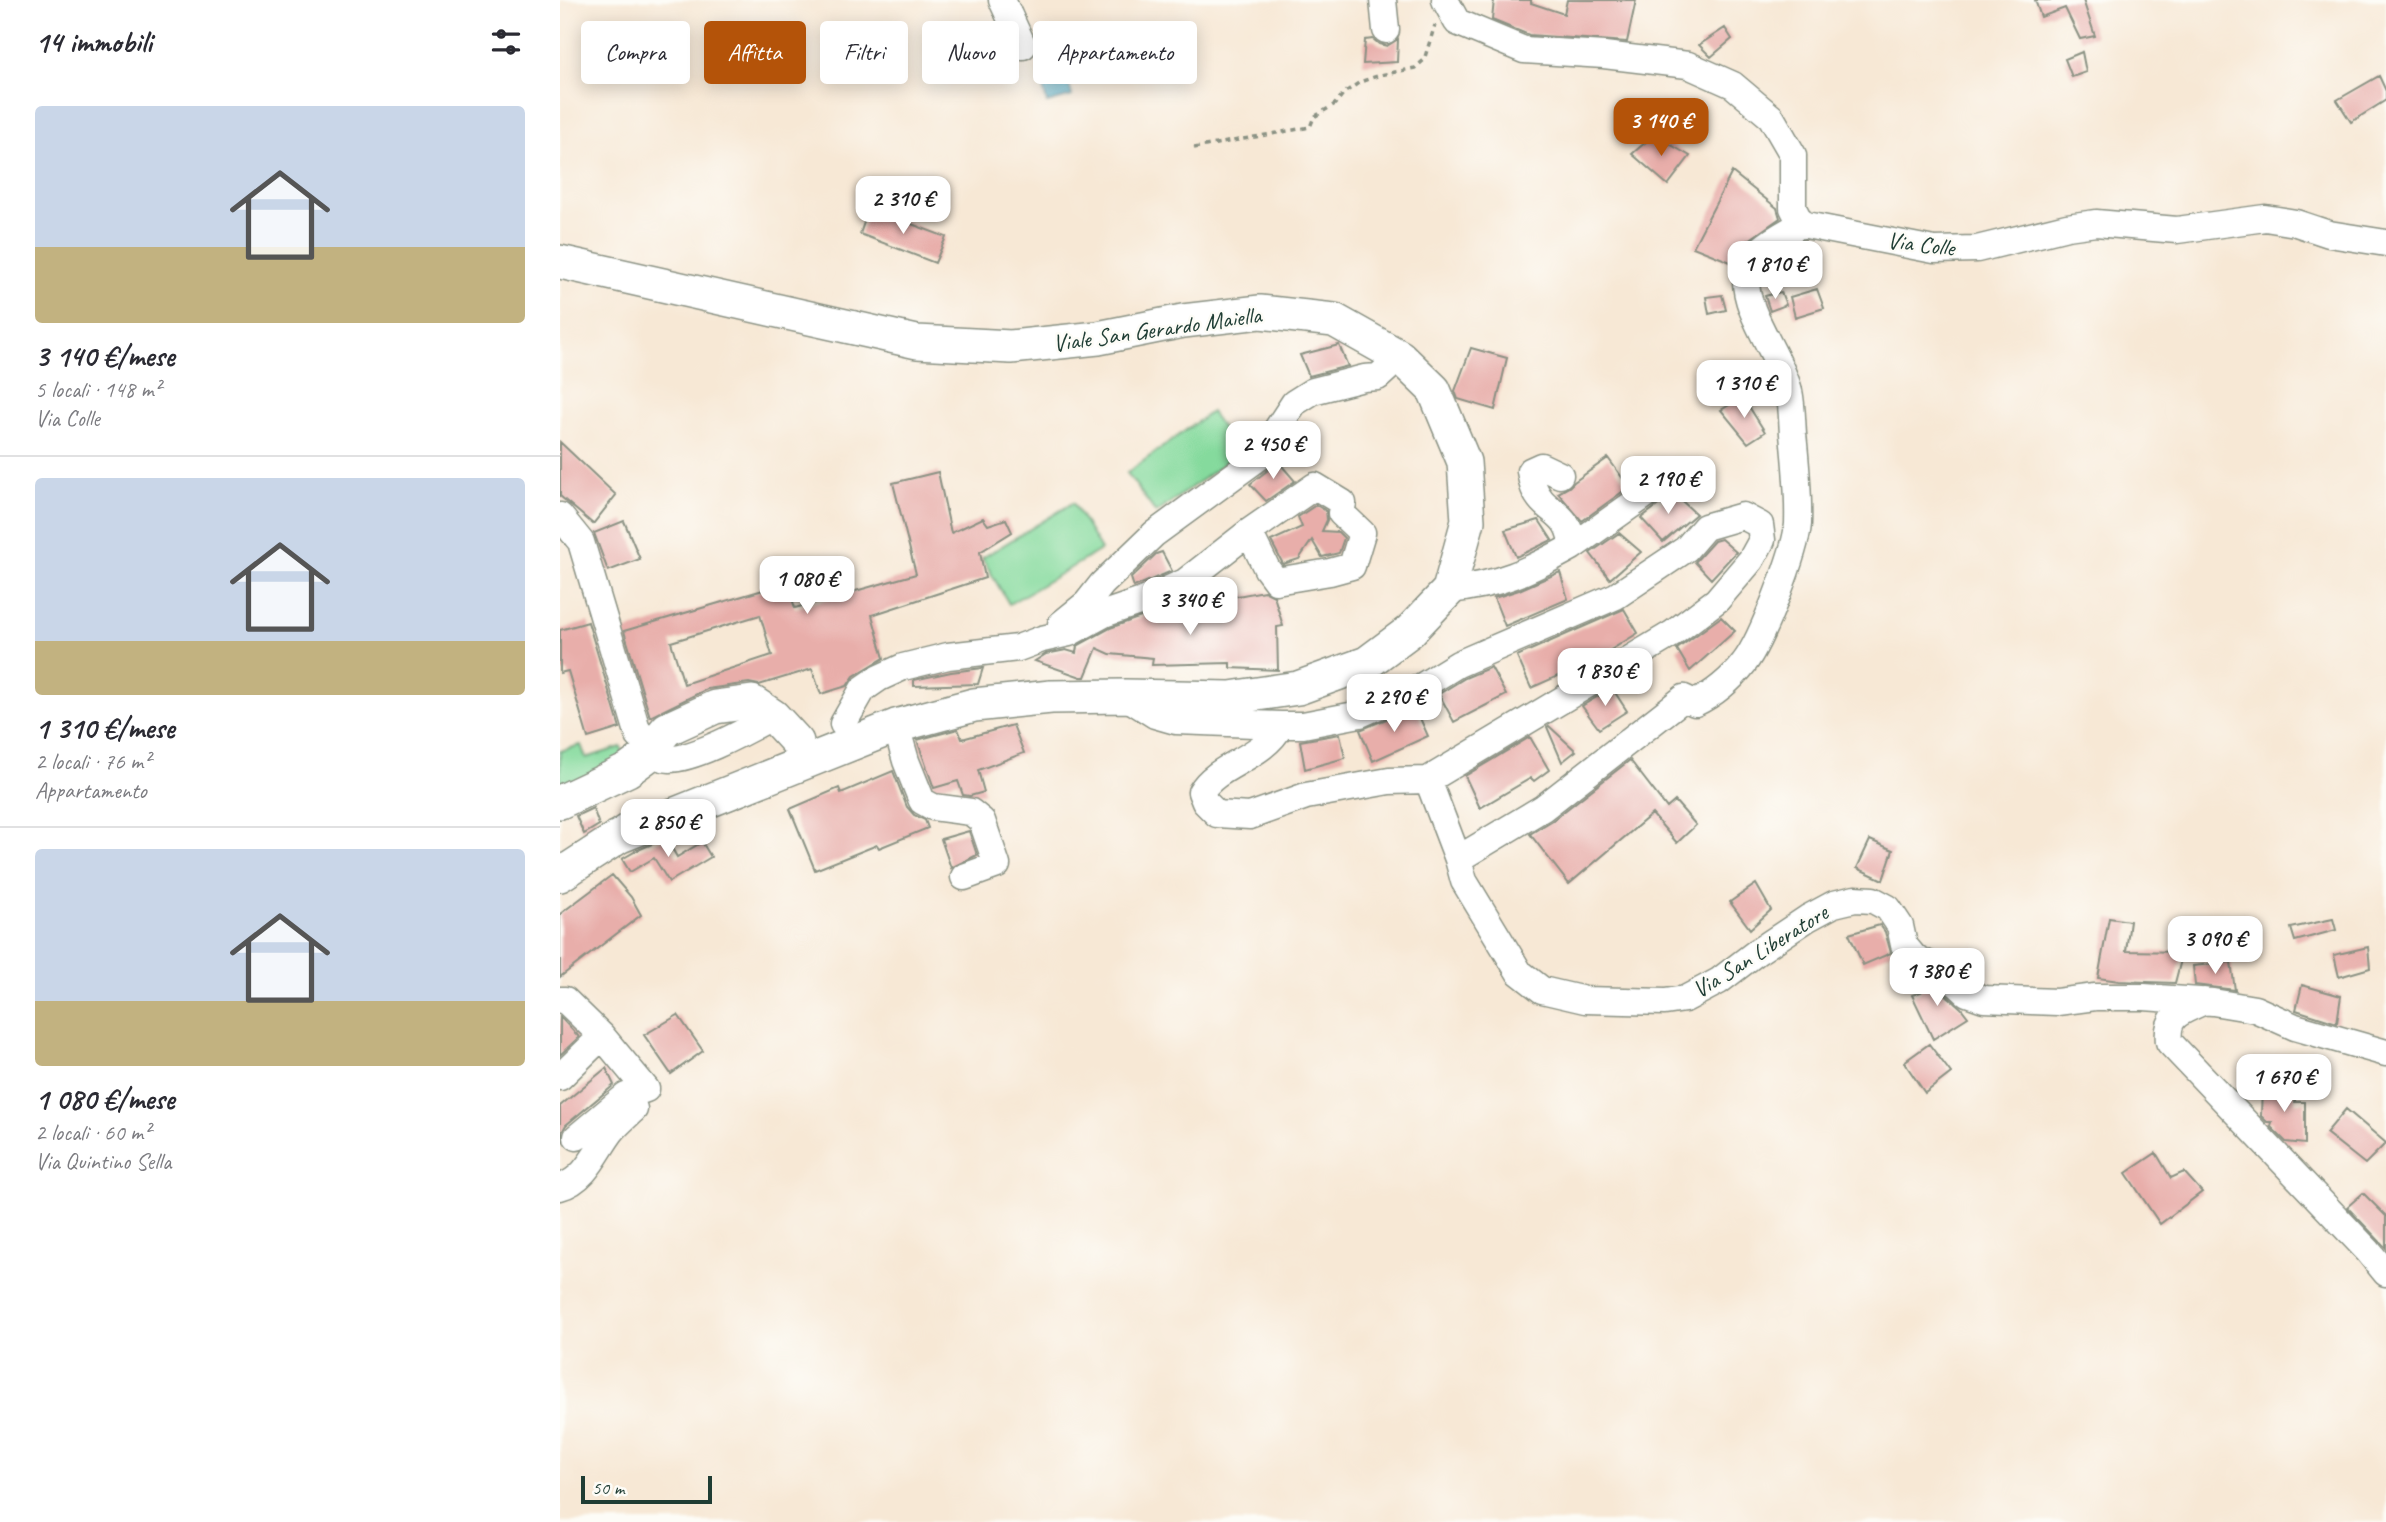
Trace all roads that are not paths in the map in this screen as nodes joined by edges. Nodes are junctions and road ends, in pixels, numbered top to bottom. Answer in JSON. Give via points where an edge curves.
{"nodes":[{"id":1,"x":1002,"y":0,"type":"edge"},
{"id":2,"x":1383,"y":0,"type":"edge"},
{"id":3,"x":1441,"y":10,"type":"edge"},
{"id":4,"x":1386,"y":30,"type":"dead end"},
{"id":5,"x":1023,"y":46,"type":"dead end"},
{"id":6,"x":1801,"y":224,"type":"junction"},
{"id":7,"x":2386,"y":243,"type":"edge"},
{"id":8,"x":560,"y":262,"type":"edge"},
{"id":9,"x":1399,"y":357,"type":"junction"},
{"id":10,"x":1560,"y":475,"type":"dead end"},
{"id":11,"x":1651,"y":491,"type":"dead end"},
{"id":12,"x":560,"y":516,"type":"edge"},
{"id":13,"x":1249,"y":532,"type":"dead end"},
{"id":14,"x":1572,"y":547,"type":"junction"},
{"id":15,"x":1449,"y":590,"type":"junction"},
{"id":16,"x":1042,"y":639,"type":"junction"},
{"id":17,"x":1125,"y":696,"type":"junction"},
{"id":18,"x":843,"y":724,"type":"junction"},
{"id":19,"x":1281,"y":725,"type":"junction"},
{"id":20,"x":897,"y":726,"type":"junction"},
{"id":21,"x":797,"y":741,"type":"junction"},
{"id":22,"x":654,"y":751,"type":"junction"},
{"id":23,"x":1427,"y":780,"type":"junction"},
{"id":24,"x":560,"y":802,"type":"edge"},
{"id":25,"x":618,"y":837,"type":"junction"},
{"id":26,"x":1458,"y":859,"type":"junction"},
{"id":27,"x":560,"y":875,"type":"edge"},
{"id":28,"x":964,"y":877,"type":"dead end"},
{"id":29,"x":560,"y":1000,"type":"edge"},
{"id":30,"x":2204,"y":1001,"type":"junction"},
{"id":31,"x":601,"y":1037,"type":"junction"},
{"id":32,"x":2386,"y":1053,"type":"edge"},
{"id":33,"x":560,"y":1077,"type":"edge"},
{"id":34,"x":646,"y":1089,"type":"junction"},
{"id":35,"x":577,"y":1137,"type":"dead end"},
{"id":36,"x":560,"y":1187,"type":"edge"},
{"id":37,"x":2386,"y":1273,"type":"edge"}],
"edges":[{"from":1,"to":5,"type":"street"},
{"from":2,"to":4,"type":"street"},
{"from":3,"to":6,"type":"street","via":[[1457,22],[1524,51],[1688,65],[1732,85],[1771,117],[1793,155],[1793,208]]},
{"from":6,"to":7,"type":"street","name":"Via Colle","via":[[1934,250],[1977,249],[2096,223],[2177,230],[2265,218]]},
{"from":6,"to":26,"type":"street","via":[[1756,254],[1746,274],[1747,296],[1783,370],[1789,393],[1798,526],[1786,570],[1745,663],[1710,696],[1695,703],[1684,698],[1543,808]]},
{"from":8,"to":9,"type":"main road","name":"Viale San Gerardo Maiella","via":[[917,342],[1012,347],[1260,312],[1334,320]]},
{"from":9,"to":15,"type":"main road","name":"Viale San Gerardo Maiella","via":[[1434,390],[1464,462],[1468,522]]},
{"from":9,"to":16,"type":"street","via":[[1378,377],[1313,391],[1294,403],[1258,458],[1154,534],[1087,603]]},
{"from":10,"to":14,"type":"street","via":[[1541,466],[1530,471],[1534,490],[1572,532]]},
{"from":11,"to":14,"type":"street"},
{"from":12,"to":22,"type":"street","via":[[581,542],[639,736]]},
{"from":13,"to":16,"type":"street","via":[[1185,582],[1069,633]]},
{"from":14,"to":15,"type":"street","via":[[1512,578]]},
{"from":15,"to":17,"type":"main road","name":"Viale San Gerardo Maiella","via":[[1410,631],[1367,663],[1298,688],[1230,698]]},
{"from":16,"to":18,"type":"street","via":[[1018,648],[948,656],[903,667],[863,689]]},
{"from":17,"to":19,"type":"street","via":[[1155,715],[1176,721]]},
{"from":17,"to":20,"type":"main road","name":"Viale San Gerardo Maiella","via":[[974,705]]},
{"from":18,"to":20,"type":"main road","name":"Viale San Gerardo Maiella"},
{"from":18,"to":21,"type":"main road","name":"Viale San Gerardo Maiella"},
{"from":19,"to":23,"type":"street","via":[[1251,756],[1207,781],[1201,792],[1217,814],[1250,816],[1306,796],[1390,780]]},
{"from":19,"to":23,"type":"street","via":[[1360,714],[1419,688],[1458,664],[1616,596],[1685,550],[1705,527],[1743,516],[1760,525],[1762,540],[1751,560],[1717,600],[1672,634]]},
{"from":20,"to":25,"type":"main road"},
{"from":20,"to":28,"type":"street","via":[[922,801],[971,812],[982,821],[997,865]]},
{"from":21,"to":22,"type":"main road","via":[[752,702],[715,707],[667,729]]},
{"from":21,"to":25,"type":"main road","name":"Viale San Gerardo Maiella","via":[[706,781]]},
{"from":22,"to":24,"type":"main road","via":[[628,770]]},
{"from":23,"to":26,"type":"street","name":"Via San Liberatore"},
{"from":25,"to":27,"type":"main road"},
{"from":26,"to":30,"type":"street","name":"Via San Liberatore","via":[[1464,881],[1519,972],[1542,990],[1584,1000],[1685,999],[1719,981],[1808,918],[1855,899],[1873,900],[1888,908],[1914,957],[1944,972],[1967,993],[1984,999]]},
{"from":29,"to":31,"type":"street"},
{"from":30,"to":32,"type":"street","name":"Via San Liberatore","via":[[2255,1009],[2295,1027]]},
{"from":30,"to":37,"type":"street","via":[[2174,1016],[2168,1027],[2169,1042]]},
{"from":31,"to":33,"type":"street"},
{"from":31,"to":34,"type":"street"},
{"from":34,"to":35,"type":"street","via":[[626,1096]]},
{"from":34,"to":36,"type":"street","via":[[642,1101],[612,1130],[587,1169],[570,1185]]}]}
